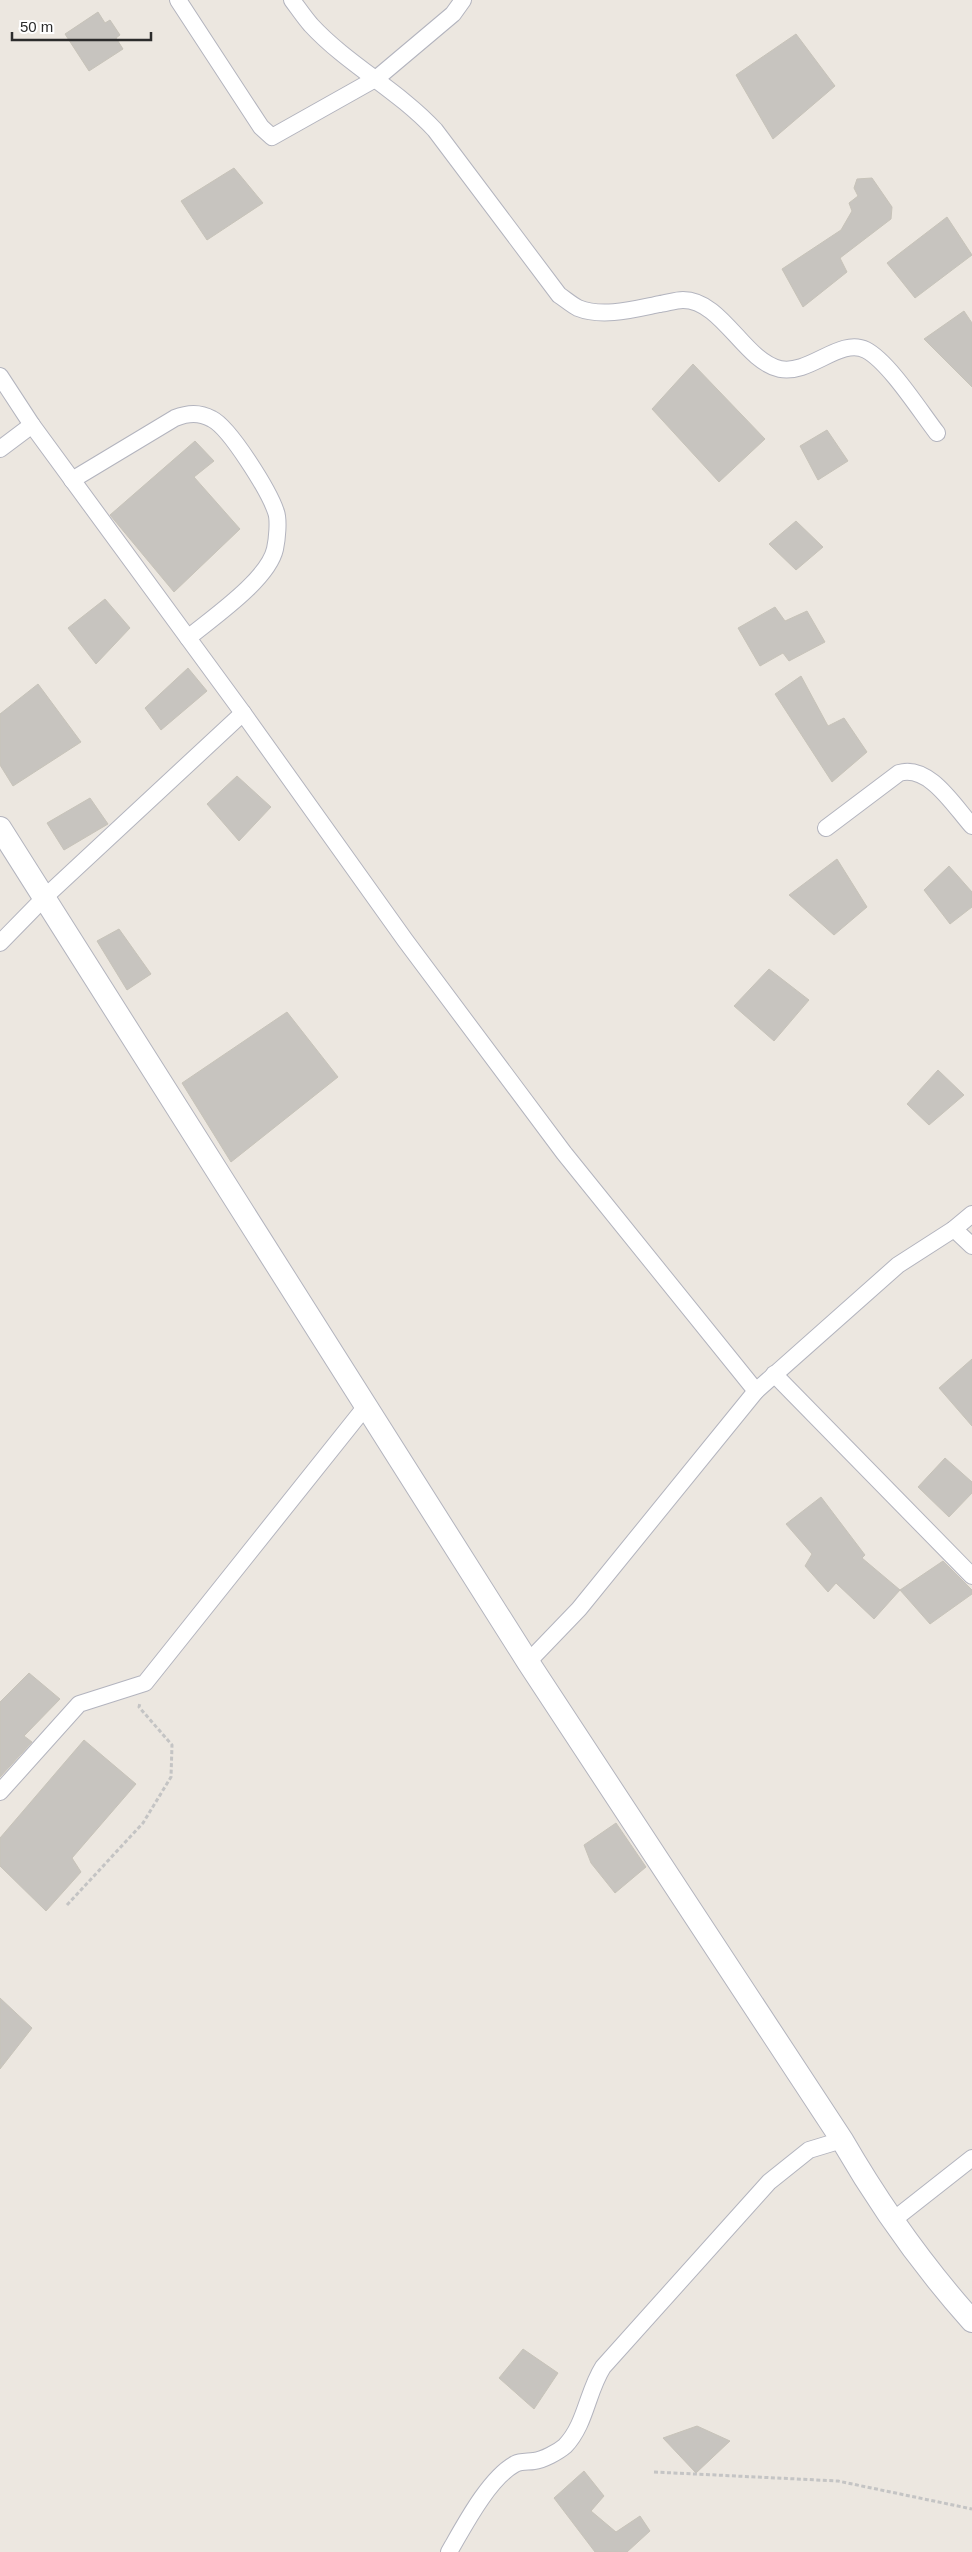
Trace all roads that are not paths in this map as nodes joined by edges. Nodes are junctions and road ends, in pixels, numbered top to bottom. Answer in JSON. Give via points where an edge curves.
{"nodes":[{"id":1,"x":178,"y":0,"type":"edge"},
{"id":2,"x":292,"y":0,"type":"edge"},
{"id":3,"x":463,"y":0,"type":"edge"},
{"id":4,"x":376,"y":78,"type":"junction"},
{"id":5,"x":0,"y":376,"type":"edge"},
{"id":6,"x":32,"y":425,"type":"junction"},
{"id":7,"x":937,"y":433,"type":"dead end"},
{"id":8,"x":0,"y":449,"type":"edge"},
{"id":9,"x":72,"y":480,"type":"junction"},
{"id":10,"x":188,"y":638,"type":"junction"},
{"id":11,"x":243,"y":713,"type":"junction"},
{"id":12,"x":972,"y":826,"type":"edge"},
{"id":13,"x":0,"y":828,"type":"edge"},
{"id":14,"x":826,"y":828,"type":"dead end"},
{"id":15,"x":45,"y":896,"type":"junction"},
{"id":16,"x":0,"y":942,"type":"edge"},
{"id":17,"x":972,"y":1214,"type":"edge"},
{"id":18,"x":954,"y":1229,"type":"junction"},
{"id":19,"x":972,"y":1246,"type":"edge"},
{"id":20,"x":774,"y":1374,"type":"junction"},
{"id":21,"x":756,"y":1391,"type":"junction"},
{"id":22,"x":366,"y":1406,"type":"junction"},
{"id":23,"x":972,"y":1576,"type":"edge"},
{"id":24,"x":528,"y":1662,"type":"junction"},
{"id":25,"x":0,"y":1792,"type":"edge"},
{"id":26,"x":842,"y":2140,"type":"junction"},
{"id":27,"x":972,"y":2158,"type":"edge"},
{"id":28,"x":892,"y":2220,"type":"junction"},
{"id":29,"x":972,"y":2321,"type":"edge"},
{"id":30,"x":450,"y":2552,"type":"edge"}],
"edges":[{"from":1,"to":4,"type":"street","via":[[261,127],[272,136]]},
{"from":2,"to":4,"type":"street","via":[[310,25]]},
{"from":3,"to":4,"type":"street","via":[[453,14]]},
{"from":4,"to":7,"type":"street","via":[[436,130],[560,295],[577,308],[593,312],[683,300],[699,304],[764,361],[790,370],[809,365],[849,346],[864,349],[878,358]]},
{"from":5,"to":6,"type":"street"},
{"from":6,"to":8,"type":"street"},
{"from":6,"to":9,"type":"street"},
{"from":9,"to":10,"type":"street"},
{"from":9,"to":10,"type":"street","via":[[176,418],[190,413],[213,419],[261,479],[277,513],[275,550],[246,591]]},
{"from":10,"to":11,"type":"street"},
{"from":11,"to":15,"type":"street"},
{"from":11,"to":21,"type":"street","via":[[405,940],[564,1153]]},
{"from":12,"to":14,"type":"street","via":[[931,781],[907,770]]},
{"from":13,"to":15,"type":"street"},
{"from":15,"to":16,"type":"street"},
{"from":15,"to":22,"type":"street"},
{"from":17,"to":18,"type":"street"},
{"from":18,"to":19,"type":"street"},
{"from":18,"to":20,"type":"street","via":[[898,1265]]},
{"from":20,"to":21,"type":"street"},
{"from":20,"to":23,"type":"street"},
{"from":21,"to":24,"type":"street","via":[[579,1608]]},
{"from":22,"to":24,"type":"street"},
{"from":22,"to":25,"type":"street","via":[[145,1683],[79,1704]]},
{"from":24,"to":26,"type":"street"},
{"from":26,"to":28,"type":"street"},
{"from":26,"to":30,"type":"street","via":[[809,2150],[769,2182],[603,2367],[574,2434],[563,2447],[536,2461],[518,2463],[501,2475],[470,2514]]},
{"from":27,"to":28,"type":"street"},
{"from":28,"to":29,"type":"street"}]}
